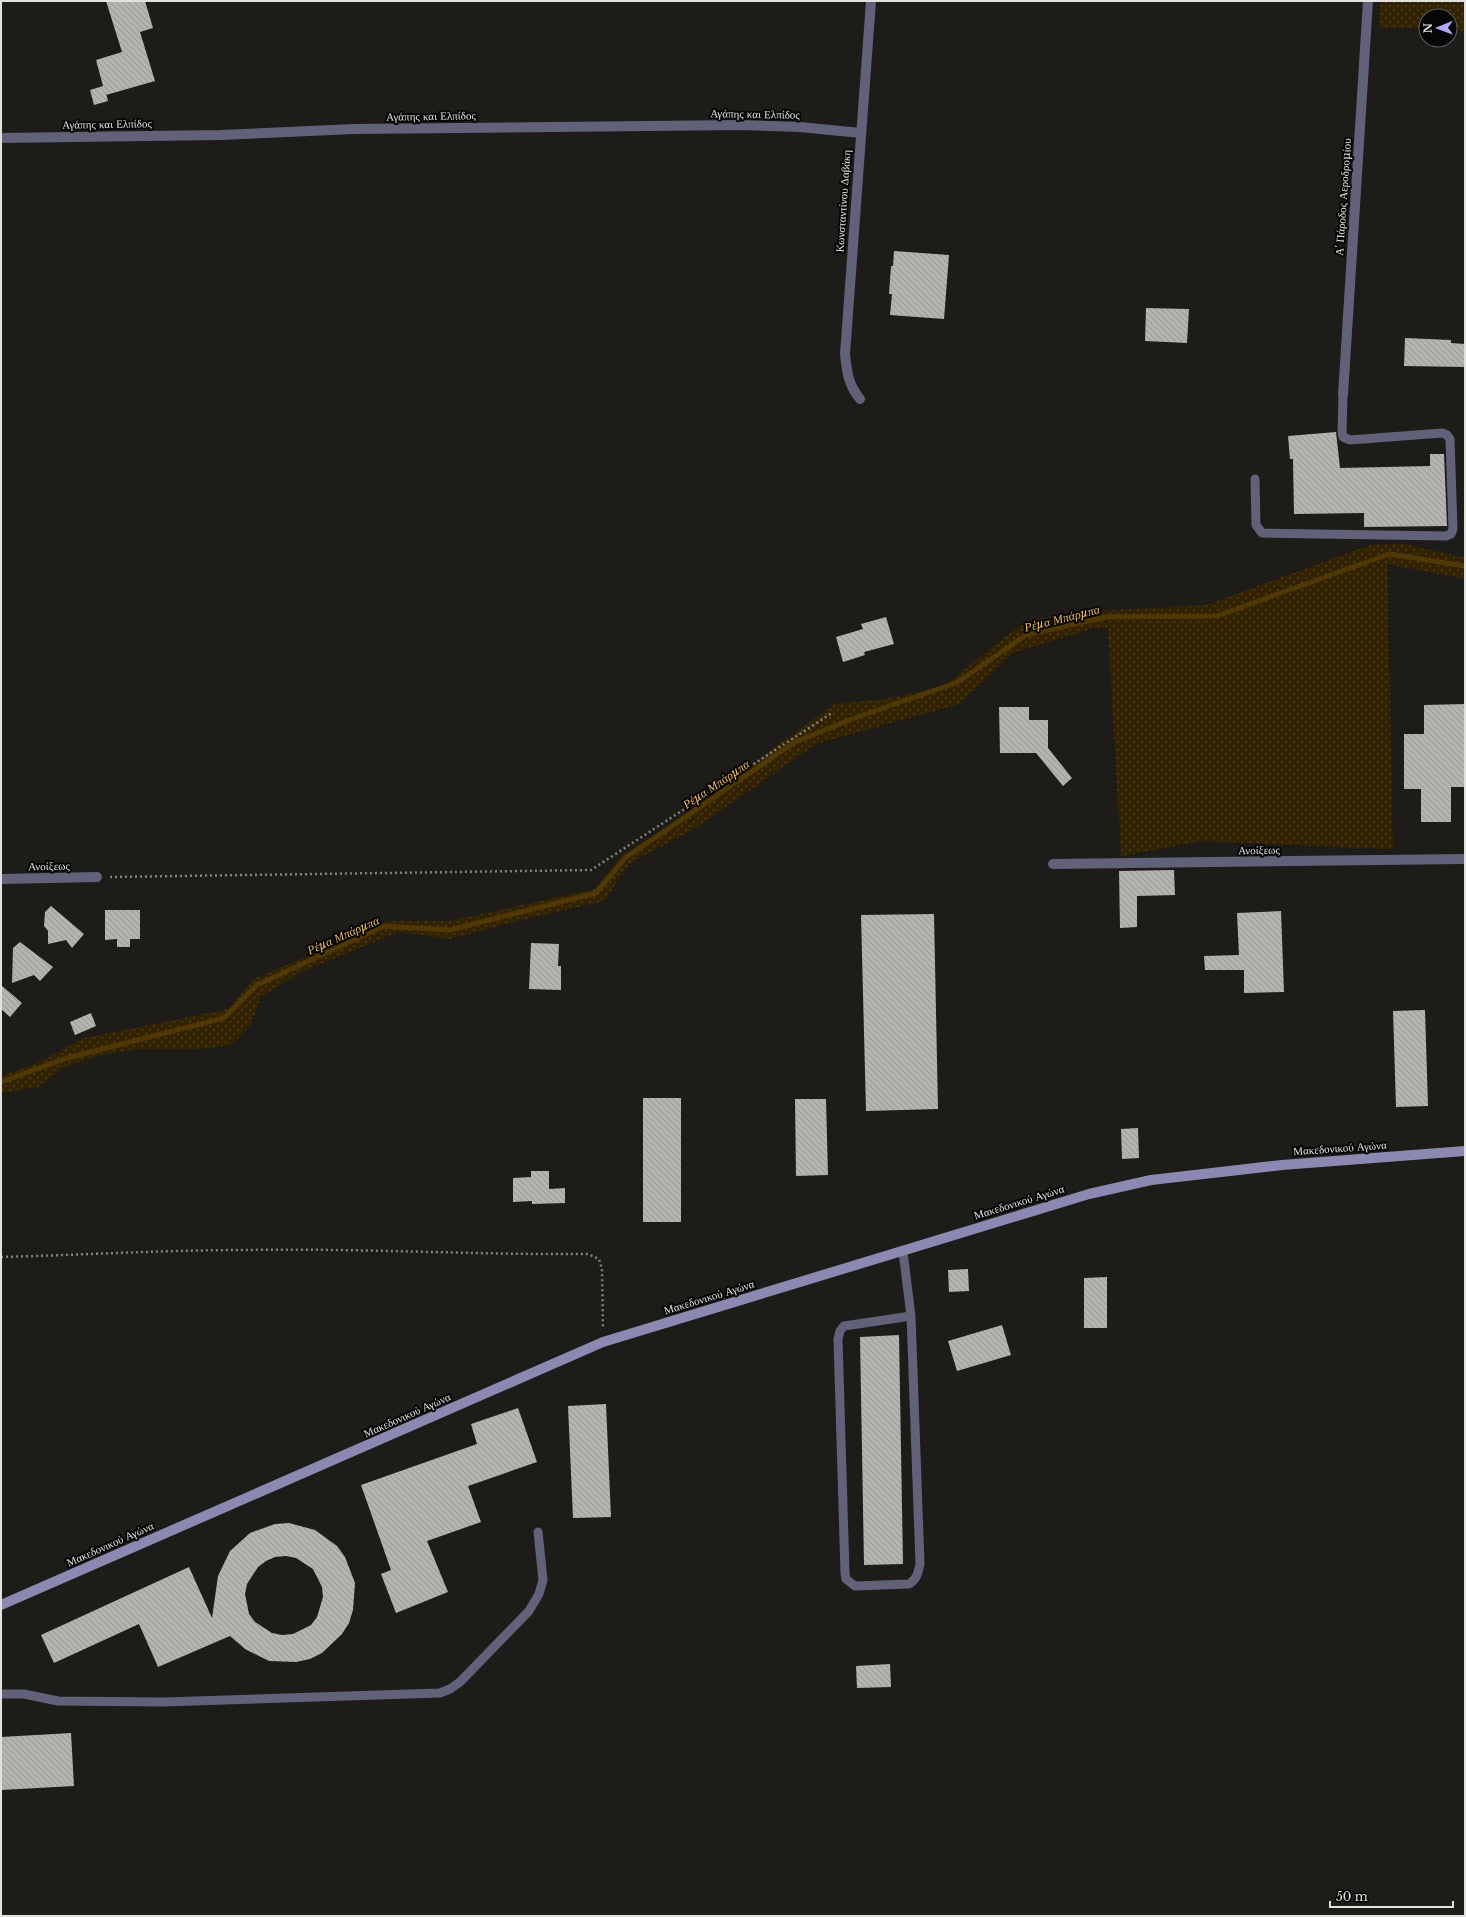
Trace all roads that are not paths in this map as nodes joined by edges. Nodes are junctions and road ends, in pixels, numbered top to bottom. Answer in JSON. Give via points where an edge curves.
{"nodes":[{"id":1,"x":871,"y":1,"type":"edge"},
{"id":2,"x":1368,"y":1,"type":"edge"},
{"id":3,"x":860,"y":134,"type":"junction"},
{"id":4,"x":1,"y":138,"type":"edge"},
{"id":5,"x":1343,"y":395,"type":"joint"},
{"id":6,"x":860,"y":399,"type":"dead end"},
{"id":7,"x":1256,"y":479,"type":"dead end"},
{"id":8,"x":1465,"y":859,"type":"edge"},
{"id":9,"x":1053,"y":864,"type":"dead end"},
{"id":10,"x":97,"y":877,"type":"road end"},
{"id":11,"x":1,"y":879,"type":"edge"},
{"id":12,"x":1465,"y":1151,"type":"edge"},
{"id":13,"x":903,"y":1252,"type":"junction"},
{"id":14,"x":911,"y":1316,"type":"junction"},
{"id":15,"x":538,"y":1532,"type":"dead end"},
{"id":16,"x":1,"y":1605,"type":"edge"},
{"id":17,"x":1,"y":1694,"type":"edge"}],
"edges":[{"from":1,"to":3,"type":"street","name":"Κωνσταντίνου Δαβάκη"},
{"from":2,"to":5,"type":"street","name":"Α' Πάροδος Αεροδρομίου"},
{"from":3,"to":4,"type":"street","name":"Αγάπης και Ελπίδος","via":[[800,127],[741,125],[354,129],[221,135]]},
{"from":3,"to":6,"type":"street","name":"Κωνσταντίνου Δαβάκη","via":[[845,354],[852,389]]},
{"from":5,"to":7,"type":"lane","via":[[1342,432],[1343,437],[1350,440],[1442,433],[1447,435],[1450,439],[1453,529],[1451,534],[1446,536],[1262,533],[1256,525]]},
{"from":8,"to":9,"type":"street","name":"Ανοίξεως"},
{"from":10,"to":11,"type":"street","name":"Ανοίξεως"},
{"from":12,"to":13,"type":"main road","name":"Μακεδονικού Αγώνα","via":[[1282,1164],[1151,1180],[1089,1194]]},
{"from":13,"to":14,"type":"lane"},
{"from":13,"to":16,"type":"main road","name":"Μακεδονικού Αγώνα","via":[[603,1342]]},
{"from":14,"to":14,"type":"lane","via":[[920,1564],[918,1575],[909,1584],[855,1586],[846,1579],[845,1573],[838,1339],[844,1326]]},
{"from":15,"to":17,"type":"lane","via":[[543,1580],[539,1594],[529,1611],[460,1682],[440,1693],[164,1702],[58,1701],[24,1694]]}]}
